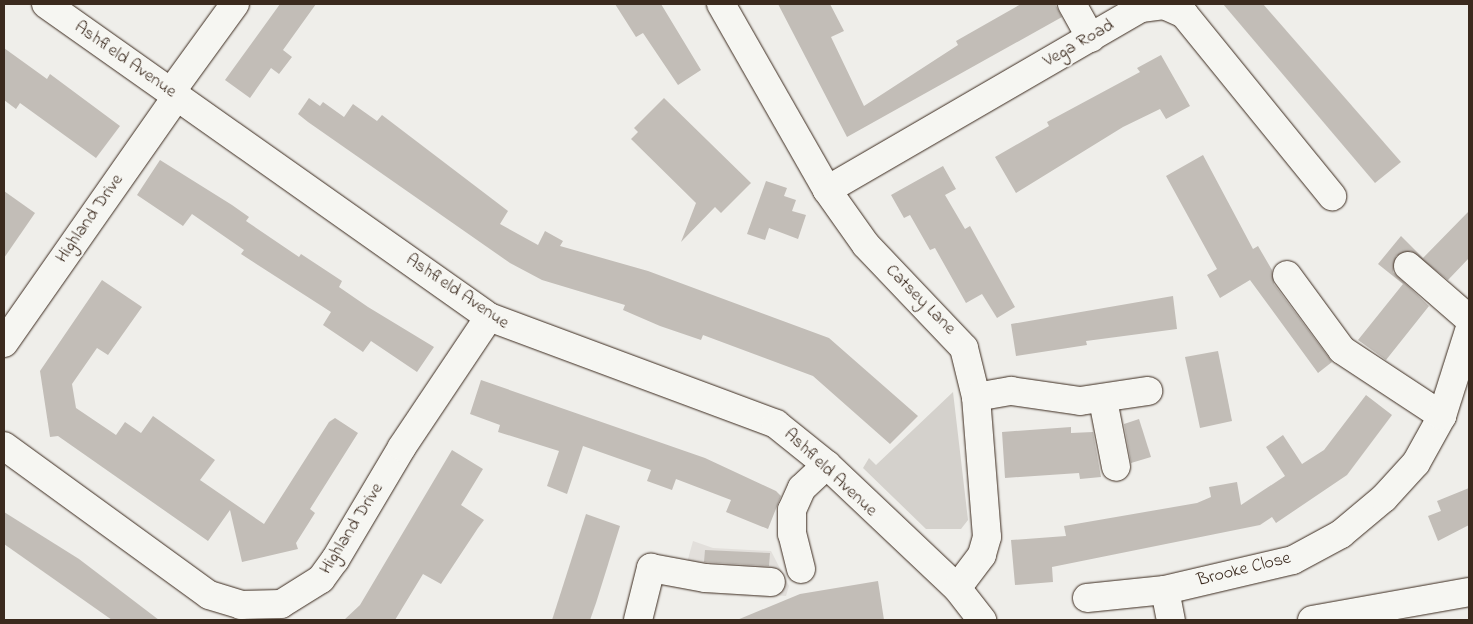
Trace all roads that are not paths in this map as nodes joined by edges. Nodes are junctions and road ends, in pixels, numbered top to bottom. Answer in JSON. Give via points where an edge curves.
{"nodes":[{"id":1,"x":46,"y":4,"type":"edge"},
{"id":2,"x":235,"y":4,"type":"edge"},
{"id":3,"x":721,"y":4,"type":"edge"},
{"id":4,"x":1072,"y":4,"type":"edge"},
{"id":5,"x":1091,"y":38,"type":"junction"},
{"id":6,"x":174,"y":94,"type":"junction"},
{"id":7,"x":827,"y":190,"type":"junction"},
{"id":8,"x":1332,"y":196,"type":"dead end"},
{"id":9,"x":1408,"y":266,"type":"dead end"},
{"id":10,"x":1286,"y":275,"type":"dead end"},
{"id":11,"x":489,"y":317,"type":"junction"},
{"id":12,"x":1469,"y":319,"type":"edge"},
{"id":13,"x":1469,"y":331,"type":"edge"},
{"id":14,"x":4,"y":342,"type":"edge"},
{"id":15,"x":1148,"y":391,"type":"dead end"},
{"id":16,"x":976,"y":397,"type":"junction"},
{"id":17,"x":1103,"y":400,"type":"junction"},
{"id":18,"x":1442,"y":416,"type":"junction"},
{"id":19,"x":4,"y":446,"type":"edge"},
{"id":20,"x":827,"y":465,"type":"junction"},
{"id":21,"x":1116,"y":467,"type":"dead end"},
{"id":22,"x":801,"y":569,"type":"dead end"},
{"id":23,"x":771,"y":582,"type":"dead end"},
{"id":24,"x":957,"y":588,"type":"junction"},
{"id":25,"x":1165,"y":590,"type":"junction"},
{"id":26,"x":1469,"y":592,"type":"edge"},
{"id":27,"x":1087,"y":598,"type":"dead end"},
{"id":28,"x":1358,"y":616,"type":"edge"},
{"id":29,"x":638,"y":620,"type":"edge"},
{"id":30,"x":982,"y":620,"type":"edge"},
{"id":31,"x":1171,"y":620,"type":"edge"},
{"id":32,"x":1312,"y":620,"type":"edge"}],
"edges":[{"from":1,"to":6,"type":"street","name":"Ashfield Avenue"},
{"from":2,"to":6,"type":"street","name":"Highland Drive"},
{"from":3,"to":7,"type":"street","name":"Catsey Lane"},
{"from":4,"to":5,"type":"street"},
{"from":5,"to":7,"type":"street","name":"Vega Road"},
{"from":5,"to":8,"type":"street","name":"Vega Road","via":[[1141,8],[1164,4],[1175,8]]},
{"from":6,"to":11,"type":"street","name":"Ashfield Avenue"},
{"from":6,"to":14,"type":"street","name":"Highland Drive"},
{"from":7,"to":16,"type":"street","name":"Catsey Lane","via":[[904,288],[956,334],[964,348]]},
{"from":9,"to":12,"type":"street"},
{"from":10,"to":18,"type":"street","via":[[1342,350]]},
{"from":11,"to":19,"type":"street","name":"Highland Drive","via":[[402,447],[335,560],[321,579],[281,604],[241,605],[209,594]]},
{"from":11,"to":20,"type":"street","name":"Ashfield Avenue","via":[[776,424]]},
{"from":13,"to":18,"type":"street","name":"Brooke Close"},
{"from":15,"to":17,"type":"street"},
{"from":16,"to":17,"type":"street","via":[[1011,391]]},
{"from":16,"to":24,"type":"street","name":"Catsey Lane","via":[[987,537],[982,554]]},
{"from":17,"to":21,"type":"street"},
{"from":18,"to":25,"type":"street","name":"Brooke Close","via":[[1416,463],[1384,498],[1341,534],[1293,560]]},
{"from":20,"to":22,"type":"street","via":[[795,499],[792,534]]},
{"from":20,"to":24,"type":"street","name":"Ashfield Avenue"},
{"from":23,"to":29,"type":"street","via":[[705,578],[651,568]]},
{"from":24,"to":30,"type":"street"},
{"from":25,"to":27,"type":"street","name":"Brooke Close"},
{"from":25,"to":31,"type":"street"},
{"from":26,"to":28,"type":"street"},
{"from":28,"to":32,"type":"street"}]}
